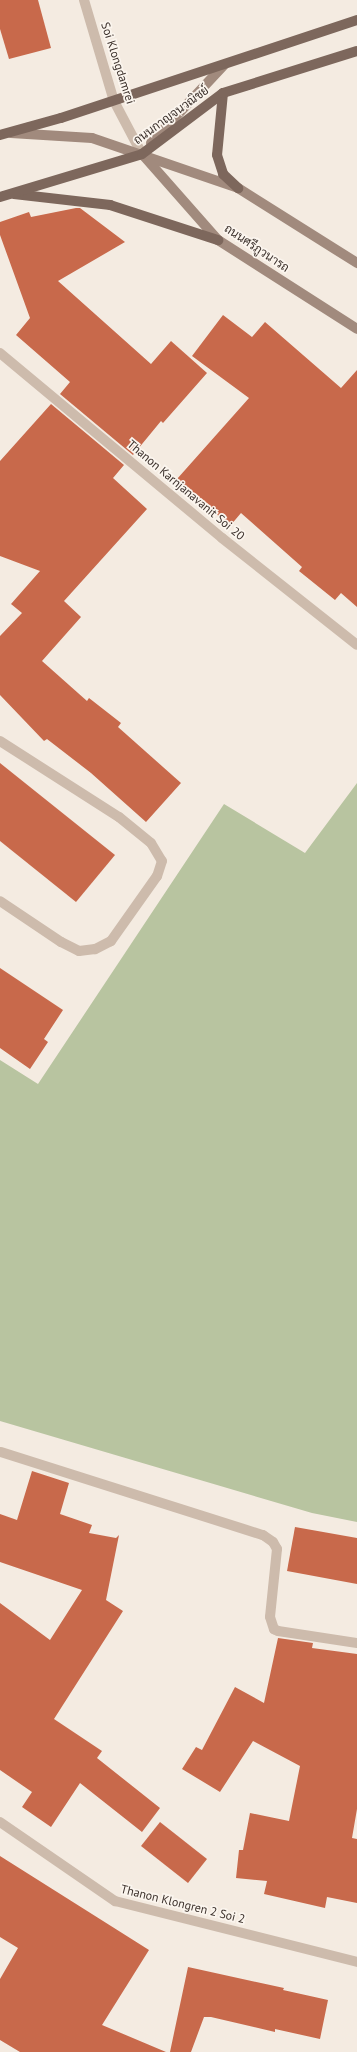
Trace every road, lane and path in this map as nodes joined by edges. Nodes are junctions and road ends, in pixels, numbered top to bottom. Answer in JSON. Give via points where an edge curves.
{"nodes":[{"id":1,"x":84,"y":0,"type":"edge"},
{"id":2,"x":357,"y":20,"type":"edge"},
{"id":3,"x":357,"y":51,"type":"edge"},
{"id":4,"x":224,"y":65,"type":"junction"},
{"id":5,"x":223,"y":93,"type":"junction"},
{"id":6,"x":114,"y":101,"type":"junction"},
{"id":7,"x":4,"y":134,"type":"edge"},
{"id":8,"x":142,"y":154,"type":"junction"},
{"id":9,"x":238,"y":188,"type":"junction"},
{"id":10,"x":10,"y":193,"type":"junction"},
{"id":11,"x":0,"y":197,"type":"edge"},
{"id":12,"x":218,"y":240,"type":"junction"},
{"id":13,"x":357,"y":263,"type":"edge"},
{"id":14,"x":357,"y":329,"type":"edge"},
{"id":15,"x":0,"y":353,"type":"edge"},
{"id":16,"x":357,"y":645,"type":"edge"},
{"id":17,"x":0,"y":741,"type":"edge"},
{"id":18,"x":0,"y":901,"type":"edge"},
{"id":19,"x":1,"y":1452,"type":"edge"},
{"id":20,"x":357,"y":1643,"type":"edge"},
{"id":21,"x":0,"y":1822,"type":"edge"},
{"id":22,"x":357,"y":1962,"type":"edge"}],
"edges":[{"from":1,"to":6,"type":"street","name":"Soi Klongdamrei"},
{"from":2,"to":4,"type":"main road","name":"ถนนกาญจนวณิชย์"},
{"from":3,"to":5,"type":"main road","name":"ถนนกาญจนวณิชย์"},
{"from":4,"to":6,"type":"main road","name":"ถนนกาญจนวณิชย์"},
{"from":4,"to":8,"type":"main road"},
{"from":5,"to":8,"type":"main road","name":"ถนนกาญจนวณิชย์"},
{"from":5,"to":9,"type":"main road","via":[[217,155],[223,174]]},
{"from":6,"to":7,"type":"main road","name":"ถนนกาญจนวณิชย์"},
{"from":6,"to":8,"type":"street","name":"Soi Klongdamrei"},
{"from":7,"to":8,"type":"main road","via":[[92,138]]},
{"from":8,"to":9,"type":"main road"},
{"from":8,"to":10,"type":"main road","name":"ถนนกาญจนวณิชย์"},
{"from":8,"to":12,"type":"main road","name":"ถนนศรีภูวนารถ"},
{"from":9,"to":13,"type":"main road"},
{"from":10,"to":11,"type":"main road","name":"ถนนกาญจนวณิชย์"},
{"from":10,"to":12,"type":"main road","via":[[110,205]]},
{"from":12,"to":14,"type":"main road","name":"ถนนศรีภูวนารถ"},
{"from":15,"to":16,"type":"street","name":"Thanon Karnjanavanit Soi 20","via":[[216,533]]},
{"from":17,"to":18,"type":"street","via":[[119,817],[151,843],[162,861],[157,876],[111,941],[95,949],[79,951],[61,942]]},
{"from":19,"to":20,"type":"street","via":[[263,1534],[277,1549],[270,1616],[274,1629]]},
{"from":21,"to":22,"type":"street","name":"Thanon Klongren 2 Soi 2","via":[[115,1901]]}]}
